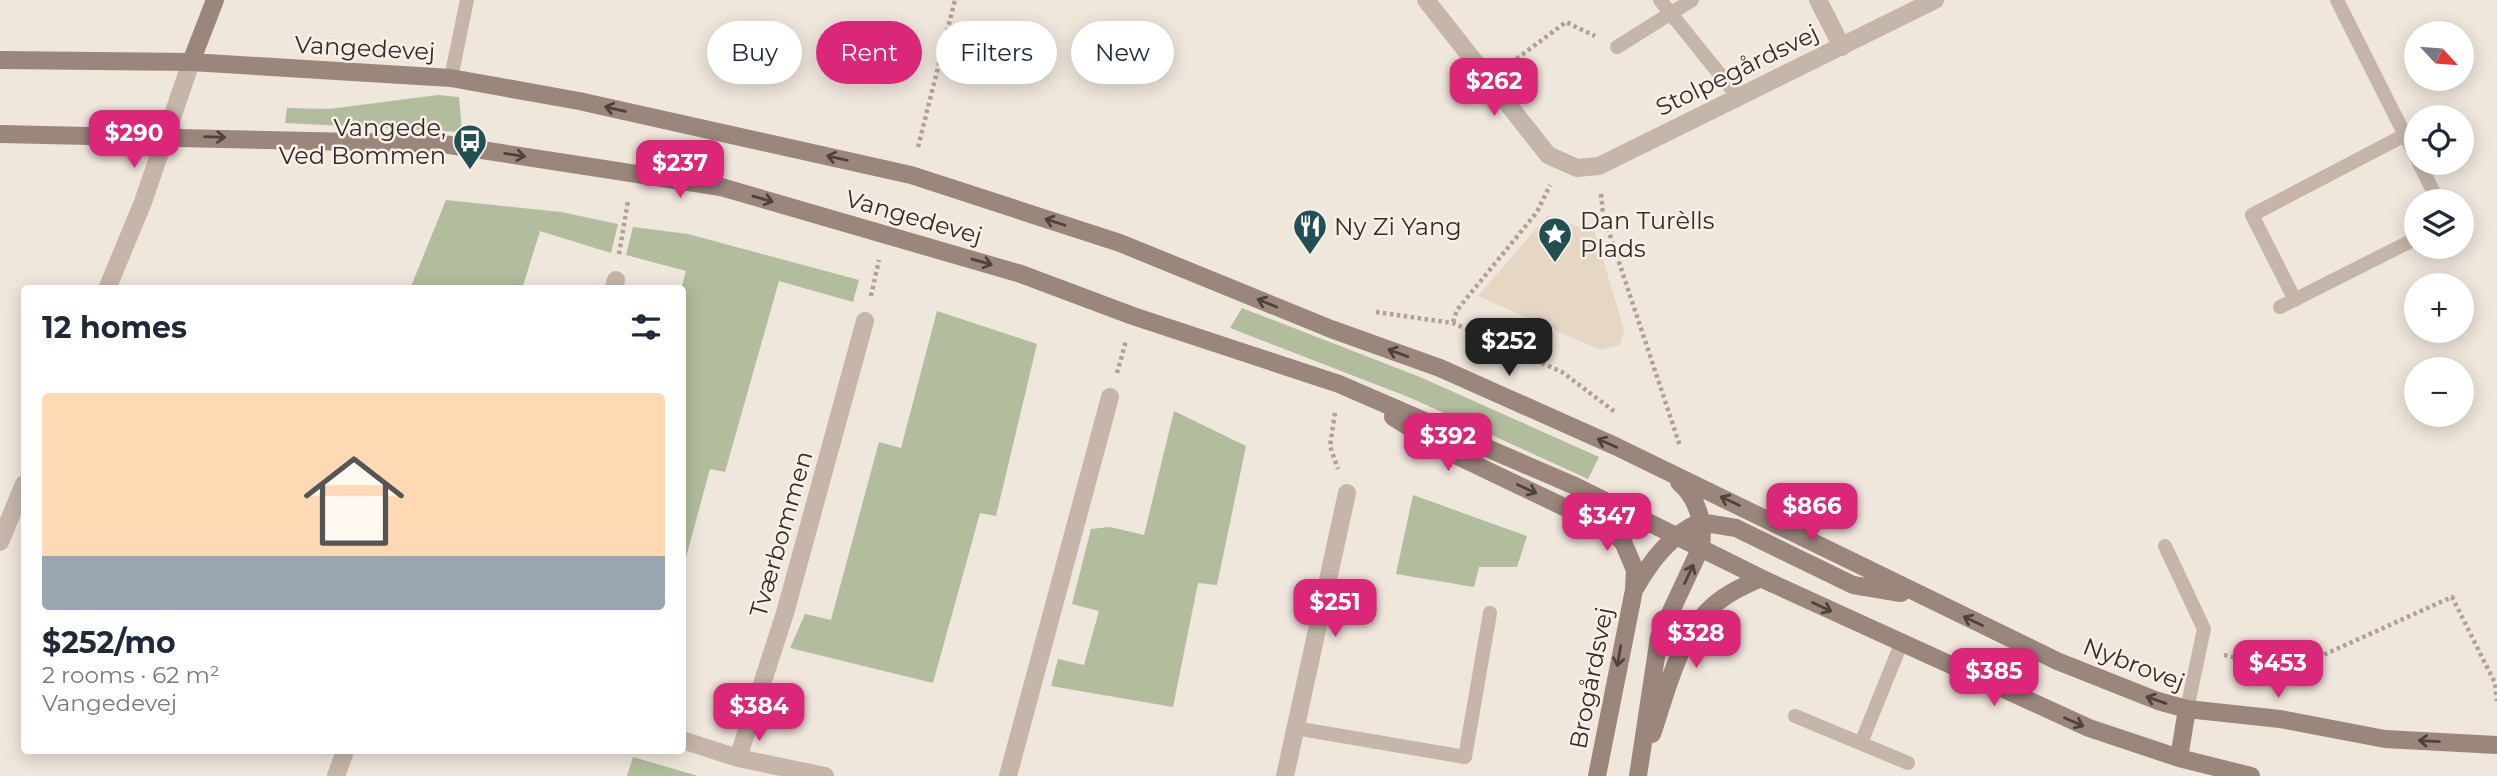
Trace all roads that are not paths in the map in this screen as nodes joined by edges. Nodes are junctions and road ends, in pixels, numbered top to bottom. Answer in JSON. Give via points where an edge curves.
{"nodes":[{"id":1,"x":215,"y":0,"type":"edge"},
{"id":2,"x":467,"y":0,"type":"edge"},
{"id":3,"x":1426,"y":0,"type":"edge"},
{"id":4,"x":1660,"y":0,"type":"edge"},
{"id":5,"x":1692,"y":0,"type":"edge"},
{"id":6,"x":1818,"y":0,"type":"edge"},
{"id":7,"x":1935,"y":0,"type":"edge"},
{"id":8,"x":2337,"y":0,"type":"edge"},
{"id":9,"x":1670,"y":14,"type":"junction"},
{"id":10,"x":1618,"y":47,"type":"road end"},
{"id":11,"x":1842,"y":47,"type":"junction"},
{"id":12,"x":0,"y":60,"type":"edge"},
{"id":13,"x":191,"y":62,"type":"junction"},
{"id":14,"x":451,"y":78,"type":"junction"},
{"id":15,"x":1738,"y":97,"type":"junction"},
{"id":16,"x":2404,"y":133,"type":"edge"},
{"id":17,"x":0,"y":134,"type":"edge"},
{"id":18,"x":166,"y":136,"type":"junction"},
{"id":19,"x":2404,"y":136,"type":"edge"},
{"id":20,"x":2404,"y":245,"type":"edge"},
{"id":21,"x":109,"y":285,"type":"edge"},
{"id":22,"x":2295,"y":300,"type":"junction"},
{"id":23,"x":2280,"y":307,"type":"dead end"},
{"id":24,"x":865,"y":321,"type":"road end"},
{"id":25,"x":1339,"y":384,"type":"junction"},
{"id":26,"x":1110,"y":397,"type":"road end"},
{"id":27,"x":1668,"y":472,"type":"junction"},
{"id":28,"x":21,"y":491,"type":"edge"},
{"id":29,"x":1347,"y":493,"type":"road end"},
{"id":30,"x":1700,"y":522,"type":"junction"},
{"id":31,"x":1678,"y":535,"type":"junction"},
{"id":32,"x":0,"y":542,"type":"edge"},
{"id":33,"x":2165,"y":546,"type":"dead end"},
{"id":34,"x":1701,"y":547,"type":"junction"},
{"id":35,"x":1761,"y":578,"type":"junction"},
{"id":36,"x":1634,"y":590,"type":"junction"},
{"id":37,"x":1921,"y":597,"type":"junction"},
{"id":38,"x":1490,"y":613,"type":"dead end"},
{"id":39,"x":1900,"y":644,"type":"junction"},
{"id":40,"x":2187,"y":709,"type":"junction"},
{"id":41,"x":1795,"y":716,"type":"dead end"},
{"id":42,"x":1295,"y":728,"type":"junction"},
{"id":43,"x":686,"y":741,"type":"edge"},
{"id":44,"x":1861,"y":743,"type":"junction"},
{"id":45,"x":2497,"y":745,"type":"edge"},
{"id":46,"x":344,"y":754,"type":"edge"},
{"id":47,"x":738,"y":758,"type":"junction"},
{"id":48,"x":2179,"y":758,"type":"junction"},
{"id":49,"x":1908,"y":763,"type":"dead end"},
{"id":50,"x":1639,"y":771,"type":"edge"},
{"id":51,"x":337,"y":776,"type":"edge"},
{"id":52,"x":825,"y":776,"type":"edge"},
{"id":53,"x":1008,"y":776,"type":"edge"},
{"id":54,"x":1285,"y":776,"type":"edge"},
{"id":55,"x":1597,"y":776,"type":"edge"},
{"id":56,"x":2251,"y":776,"type":"edge"}],
"edges":[{"from":1,"to":13,"type":"street"},
{"from":2,"to":14,"type":"lane"},
{"from":3,"to":15,"type":"street","name":"Stolpegårdsvej","via":[[1548,155],[1577,168],[1599,166]]},
{"from":4,"to":9,"type":"lane"},
{"from":5,"to":9,"type":"lane"},
{"from":6,"to":11,"type":"street"},
{"from":7,"to":11,"type":"street","name":"Stolpegårdsvej"},
{"from":8,"to":16,"type":"lane"},
{"from":9,"to":10,"type":"lane"},
{"from":9,"to":15,"type":"lane"},
{"from":11,"to":15,"type":"street","name":"Stolpegårdsvej"},
{"from":12,"to":13,"type":"street","name":"Vangedevej"},
{"from":13,"to":14,"type":"street","name":"Vangedevej"},
{"from":13,"to":18,"type":"street"},
{"from":27,"to":14,"type":"street","name":"Vangedevej","one_way":true,"via":[[1440,368],[1120,243],[911,175],[579,101]]},
{"from":17,"to":18,"type":"street","name":"Vangedevej"},
{"from":18,"to":21,"type":"street"},
{"from":18,"to":25,"type":"street","name":"Vangedevej","one_way":true,"via":[[443,144],[721,187],[1021,274]]},
{"from":19,"to":22,"type":"lane","via":[[2252,215]]},
{"from":20,"to":22,"type":"lane"},
{"from":22,"to":23,"type":"lane"},
{"from":24,"to":47,"type":"street","name":"Tværbommen","via":[[785,613]]},
{"from":25,"to":31,"type":"street","name":"Vangedevej","via":[[1575,485]]},
{"from":25,"to":36,"type":"street","one_way":true,"via":[[1453,454],[1608,528],[1632,557]]},
{"from":26,"to":53,"type":"street"},
{"from":27,"to":30,"type":"street","via":[[1697,503]]},
{"from":37,"to":27,"type":"street","name":"Nybrovej","one_way":true},
{"from":28,"to":32,"type":"street"},
{"from":29,"to":42,"type":"street"},
{"from":30,"to":31,"type":"street"},
{"from":30,"to":34,"type":"street"},
{"from":30,"to":37,"type":"street","via":[[1736,528],[1853,585]]},
{"from":31,"to":34,"type":"street","name":"Vangedevej"},
{"from":31,"to":36,"type":"street","via":[[1647,567]]},
{"from":33,"to":40,"type":"lane","via":[[2204,629]]},
{"from":34,"to":35,"type":"street","name":"Vangedevej"},
{"from":50,"to":34,"type":"street","one_way":true,"via":[[1659,637]]},
{"from":35,"to":39,"type":"street","one_way":true},
{"from":35,"to":50,"type":"street","via":[[1721,598],[1698,621],[1681,650]]},
{"from":36,"to":55,"type":"street","name":"Brogårdsvej","one_way":true},
{"from":40,"to":37,"type":"street","name":"Nybrovej","one_way":true,"via":[[2057,661]]},
{"from":38,"to":42,"type":"lane","via":[[1465,757]]},
{"from":39,"to":44,"type":"lane"},
{"from":39,"to":48,"type":"street","one_way":true,"via":[[2089,728]]},
{"from":45,"to":40,"type":"street","name":"Nybrovej","one_way":true,"via":[[2385,739],[2280,719]]},
{"from":40,"to":48,"type":"street"},
{"from":41,"to":44,"type":"lane"},
{"from":42,"to":54,"type":"street"},
{"from":43,"to":47,"type":"street"},
{"from":44,"to":49,"type":"lane"},
{"from":46,"to":51,"type":"street"},
{"from":47,"to":52,"type":"street"},
{"from":48,"to":56,"type":"street"}]}
